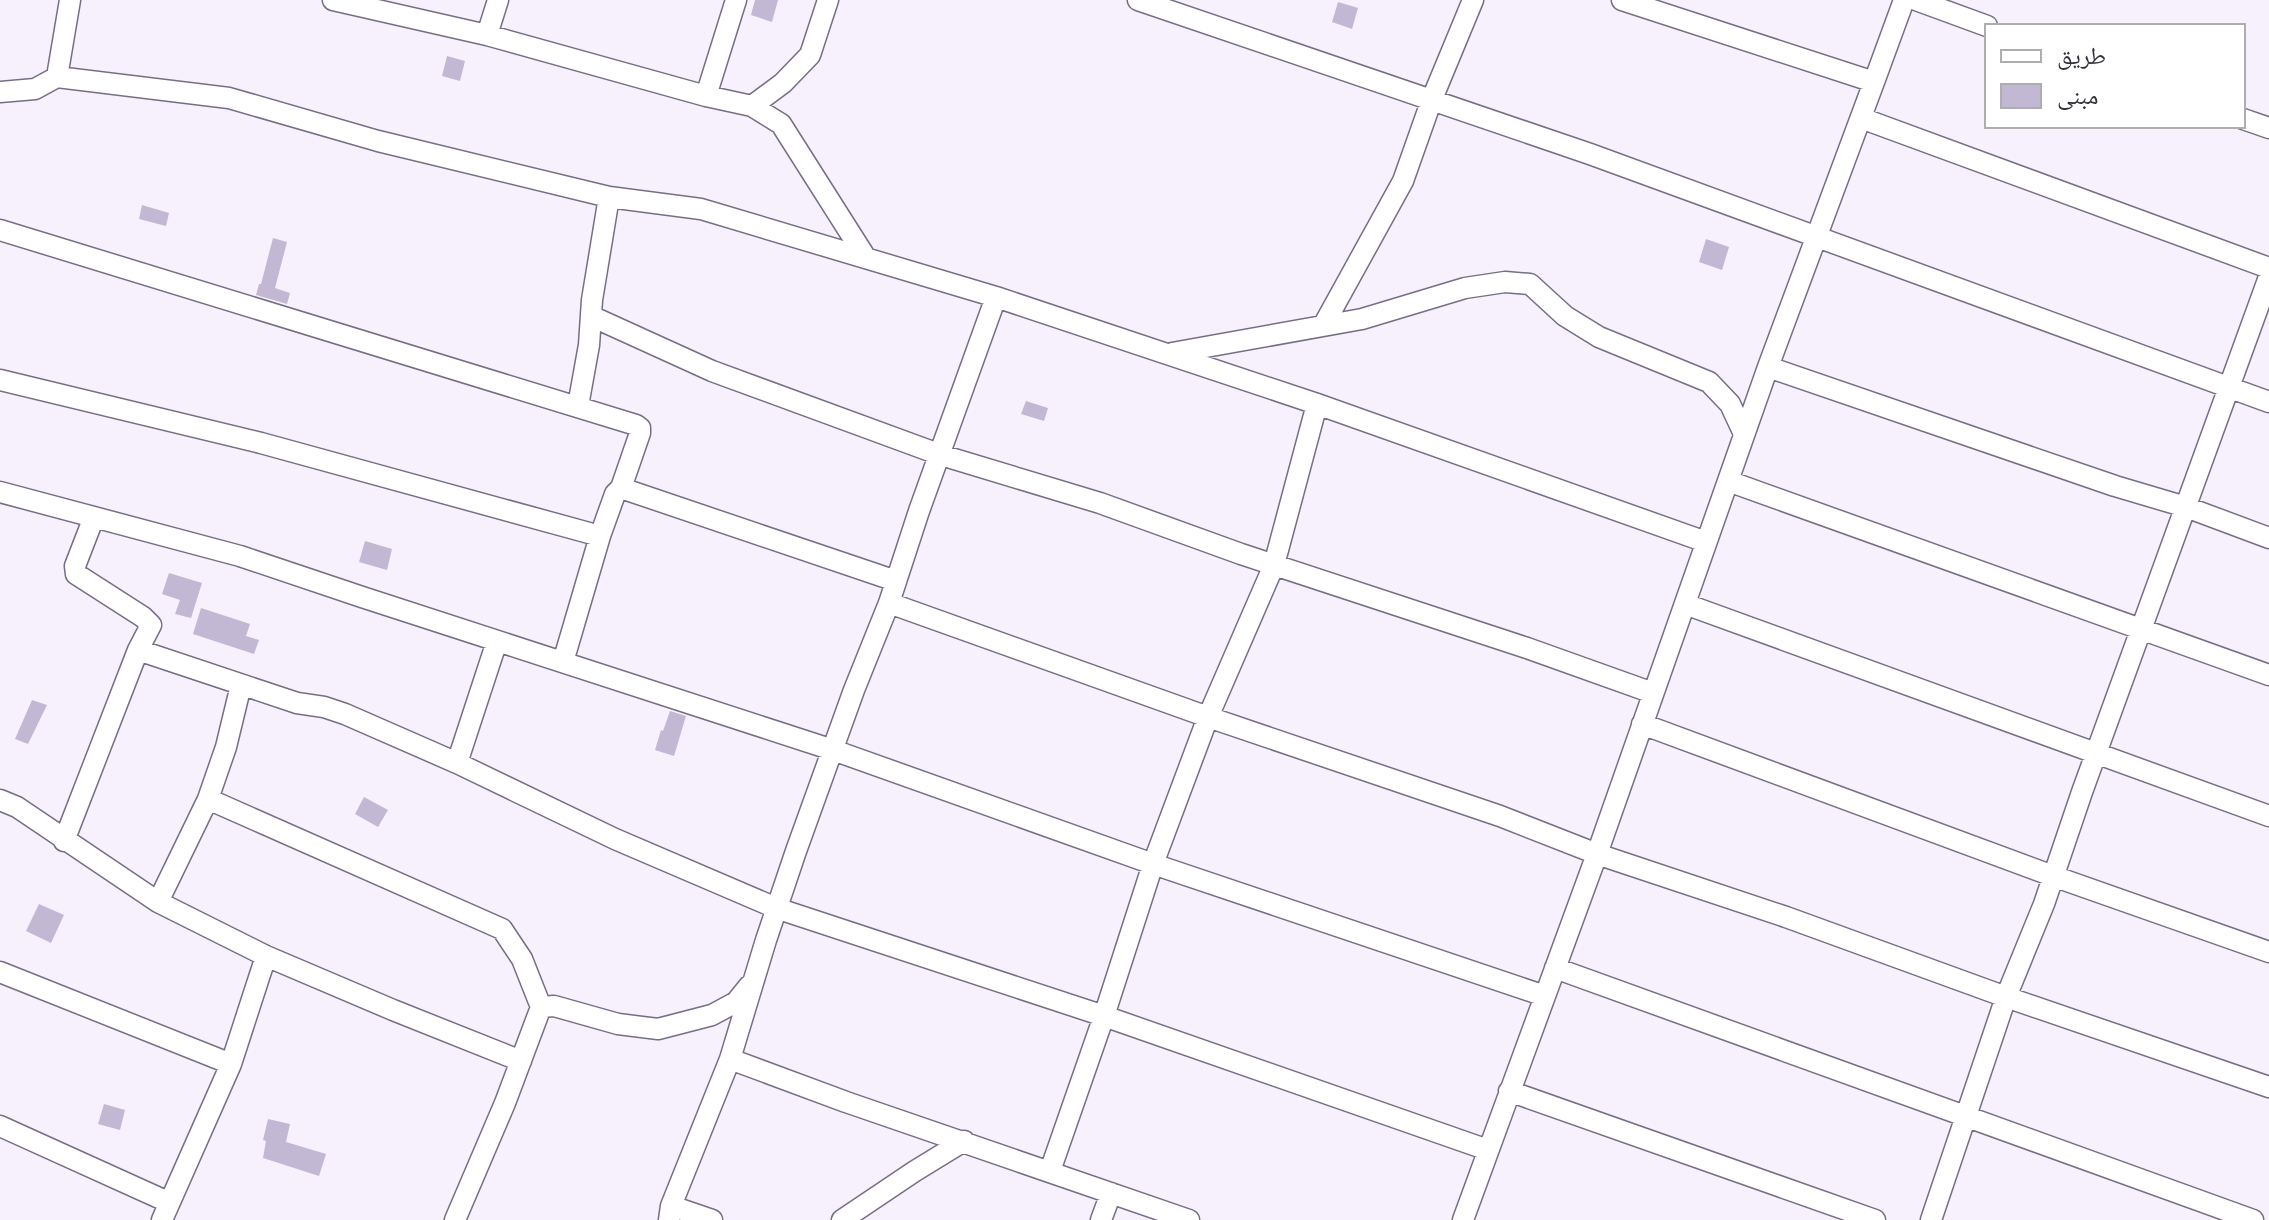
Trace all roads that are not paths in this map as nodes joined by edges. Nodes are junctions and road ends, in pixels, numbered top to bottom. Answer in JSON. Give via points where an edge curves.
{"nodes":[{"id":1,"x":70,"y":0,"type":"edge"},
{"id":2,"x":333,"y":0,"type":"edge"},
{"id":3,"x":498,"y":0,"type":"edge"},
{"id":4,"x":736,"y":0,"type":"edge"},
{"id":5,"x":828,"y":0,"type":"edge"},
{"id":6,"x":1138,"y":0,"type":"edge"},
{"id":7,"x":1473,"y":0,"type":"edge"},
{"id":8,"x":1622,"y":0,"type":"edge"},
{"id":9,"x":1904,"y":0,"type":"edge"},
{"id":10,"x":1916,"y":0,"type":"edge"},
{"id":11,"x":369,"y":4,"type":"edge"},
{"id":12,"x":1985,"y":25,"type":"edge"},
{"id":13,"x":487,"y":35,"type":"junction"},
{"id":14,"x":57,"y":77,"type":"junction"},
{"id":15,"x":1874,"y":82,"type":"junction"},
{"id":16,"x":0,"y":92,"type":"edge"},
{"id":17,"x":706,"y":96,"type":"junction"},
{"id":18,"x":1432,"y":99,"type":"junction"},
{"id":19,"x":752,"y":106,"type":"junction"},
{"id":20,"x":1861,"y":118,"type":"junction"},
{"id":21,"x":2245,"y":120,"type":"edge"},
{"id":22,"x":2269,"y":128,"type":"edge"},
{"id":23,"x":609,"y":197,"type":"junction"},
{"id":24,"x":0,"y":230,"type":"edge"},
{"id":25,"x":1817,"y":236,"type":"junction"},
{"id":26,"x":866,"y":258,"type":"junction"},
{"id":27,"x":2269,"y":268,"type":"edge"},
{"id":28,"x":2269,"y":277,"type":"edge"},
{"id":29,"x":996,"y":297,"type":"junction"},
{"id":30,"x":591,"y":316,"type":"junction"},
{"id":31,"x":1323,"y":326,"type":"junction"},
{"id":32,"x":1168,"y":354,"type":"junction"},
{"id":33,"x":1768,"y":367,"type":"junction"},
{"id":34,"x":0,"y":380,"type":"edge"},
{"id":35,"x":2229,"y":387,"type":"junction"},
{"id":36,"x":2269,"y":402,"type":"edge"},
{"id":37,"x":1317,"y":404,"type":"junction"},
{"id":38,"x":578,"y":406,"type":"junction"},
{"id":39,"x":1744,"y":434,"type":"junction"},
{"id":40,"x":941,"y":455,"type":"junction"},
{"id":41,"x":1728,"y":481,"type":"junction"},
{"id":42,"x":621,"y":488,"type":"junction"},
{"id":43,"x":0,"y":492,"type":"edge"},
{"id":44,"x":2186,"y":507,"type":"junction"},
{"id":45,"x":94,"y":517,"type":"junction"},
{"id":46,"x":600,"y":536,"type":"junction"},
{"id":47,"x":2269,"y":538,"type":"edge"},
{"id":48,"x":1706,"y":542,"type":"junction"},
{"id":49,"x":1274,"y":565,"type":"junction"},
{"id":50,"x":896,"y":581,"type":"junction"},
{"id":51,"x":889,"y":603,"type":"junction"},
{"id":52,"x":1685,"y":604,"type":"junction"},
{"id":53,"x":2143,"y":628,"type":"junction"},
{"id":54,"x":497,"y":641,"type":"junction"},
{"id":55,"x":138,"y":650,"type":"junction"},
{"id":56,"x":563,"y":662,"type":"junction"},
{"id":57,"x":2269,"y":675,"type":"edge"},
{"id":58,"x":241,"y":685,"type":"junction"},
{"id":59,"x":1653,"y":693,"type":"junction"},
{"id":60,"x":1208,"y":717,"type":"junction"},
{"id":61,"x":1642,"y":724,"type":"junction"},
{"id":62,"x":833,"y":750,"type":"junction"},
{"id":63,"x":2096,"y":755,"type":"junction"},
{"id":64,"x":457,"y":763,"type":"junction"},
{"id":65,"x":208,"y":799,"type":"junction"},
{"id":66,"x":0,"y":800,"type":"edge"},
{"id":67,"x":2269,"y":816,"type":"edge"},
{"id":68,"x":64,"y":841,"type":"junction"},
{"id":69,"x":1597,"y":854,"type":"junction"},
{"id":70,"x":1153,"y":864,"type":"junction"},
{"id":71,"x":2053,"y":876,"type":"junction"},
{"id":72,"x":158,"y":902,"type":"junction"},
{"id":73,"x":776,"y":908,"type":"junction"},
{"id":74,"x":2269,"y":952,"type":"edge"},
{"id":75,"x":266,"y":956,"type":"junction"},
{"id":76,"x":1555,"y":968,"type":"junction"},
{"id":77,"x":0,"y":972,"type":"edge"},
{"id":78,"x":754,"y":980,"type":"junction"},
{"id":79,"x":1545,"y":996,"type":"junction"},
{"id":80,"x":2006,"y":997,"type":"junction"},
{"id":81,"x":541,"y":1007,"type":"junction"},
{"id":82,"x":1104,"y":1016,"type":"junction"},
{"id":83,"x":730,"y":1059,"type":"junction"},
{"id":84,"x":521,"y":1061,"type":"junction"},
{"id":85,"x":231,"y":1064,"type":"junction"},
{"id":86,"x":2269,"y":1087,"type":"edge"},
{"id":87,"x":1509,"y":1091,"type":"junction"},
{"id":88,"x":1966,"y":1116,"type":"junction"},
{"id":89,"x":0,"y":1126,"type":"edge"},
{"id":90,"x":964,"y":1141,"type":"junction"},
{"id":91,"x":1488,"y":1150,"type":"junction"},
{"id":92,"x":1050,"y":1171,"type":"junction"},
{"id":93,"x":1111,"y":1193,"type":"junction"},
{"id":94,"x":165,"y":1211,"type":"edge"},
{"id":95,"x":670,"y":1213,"type":"edge"},
{"id":96,"x":1469,"y":1218,"type":"edge"},
{"id":97,"x":455,"y":1220,"type":"edge"},
{"id":98,"x":712,"y":1220,"type":"edge"},
{"id":99,"x":842,"y":1220,"type":"edge"},
{"id":100,"x":1101,"y":1220,"type":"edge"},
{"id":101,"x":1189,"y":1220,"type":"edge"},
{"id":102,"x":1875,"y":1220,"type":"edge"},
{"id":103,"x":1931,"y":1220,"type":"edge"},
{"id":104,"x":2253,"y":1220,"type":"edge"}],
"edges":[{"from":1,"to":14,"type":"street"},
{"from":2,"to":11,"type":"street"},
{"from":3,"to":13,"type":"street"},
{"from":4,"to":17,"type":"street"},
{"from":5,"to":19,"type":"street","via":[[810,55]]},
{"from":6,"to":18,"type":"street"},
{"from":7,"to":18,"type":"street"},
{"from":8,"to":15,"type":"street"},
{"from":9,"to":15,"type":"street"},
{"from":10,"to":12,"type":"street"},
{"from":11,"to":13,"type":"street"},
{"from":13,"to":17,"type":"street"},
{"from":14,"to":16,"type":"street","via":[[35,89]]},
{"from":14,"to":23,"type":"street","via":[[229,98],[378,141]]},
{"from":15,"to":20,"type":"street"},
{"from":17,"to":19,"type":"street"},
{"from":18,"to":25,"type":"street"},
{"from":18,"to":31,"type":"street","via":[[1403,181]]},
{"from":19,"to":26,"type":"street","via":[[781,124]]},
{"from":20,"to":25,"type":"street"},
{"from":20,"to":27,"type":"street"},
{"from":21,"to":22,"type":"street"},
{"from":23,"to":26,"type":"street","via":[[701,209]]},
{"from":23,"to":30,"type":"street"},
{"from":24,"to":38,"type":"street"},
{"from":25,"to":33,"type":"street"},
{"from":25,"to":35,"type":"street"},
{"from":26,"to":29,"type":"street"},
{"from":28,"to":35,"type":"street"},
{"from":29,"to":32,"type":"street"},
{"from":29,"to":40,"type":"street"},
{"from":30,"to":38,"type":"street"},
{"from":30,"to":40,"type":"street","via":[[712,371]]},
{"from":31,"to":32,"type":"street"},
{"from":31,"to":39,"type":"street","via":[[1465,288],[1530,284],[1565,316],[1599,337],[1709,382],[1730,404]]},
{"from":32,"to":37,"type":"street"},
{"from":33,"to":39,"type":"street"},
{"from":33,"to":44,"type":"street"},
{"from":34,"to":46,"type":"street","via":[[261,443]]},
{"from":35,"to":36,"type":"street"},
{"from":35,"to":44,"type":"street"},
{"from":37,"to":48,"type":"street"},
{"from":37,"to":49,"type":"street"},
{"from":38,"to":42,"type":"street","via":[[640,428]]},
{"from":39,"to":41,"type":"street"},
{"from":40,"to":49,"type":"street","via":[[1100,503]]},
{"from":40,"to":50,"type":"street"},
{"from":41,"to":48,"type":"street"},
{"from":41,"to":53,"type":"street"},
{"from":42,"to":46,"type":"street"},
{"from":42,"to":50,"type":"street"},
{"from":43,"to":45,"type":"street"},
{"from":44,"to":47,"type":"street"},
{"from":44,"to":53,"type":"street"},
{"from":45,"to":54,"type":"street","via":[[240,556]]},
{"from":45,"to":55,"type":"street","via":[[74,570],[149,620]]},
{"from":46,"to":56,"type":"street"},
{"from":48,"to":52,"type":"street"},
{"from":49,"to":59,"type":"street"},
{"from":49,"to":60,"type":"street"},
{"from":50,"to":51,"type":"street"},
{"from":51,"to":60,"type":"street"},
{"from":51,"to":62,"type":"street"},
{"from":52,"to":59,"type":"street"},
{"from":52,"to":63,"type":"street"},
{"from":53,"to":57,"type":"street"},
{"from":53,"to":63,"type":"street"},
{"from":54,"to":56,"type":"street"},
{"from":54,"to":64,"type":"street"},
{"from":55,"to":58,"type":"street"},
{"from":55,"to":68,"type":"street"},
{"from":56,"to":62,"type":"street"},
{"from":58,"to":64,"type":"street","via":[[324,707]]},
{"from":58,"to":65,"type":"street"},
{"from":59,"to":61,"type":"street"},
{"from":60,"to":69,"type":"street"},
{"from":60,"to":70,"type":"street"},
{"from":61,"to":69,"type":"street"},
{"from":61,"to":71,"type":"street"},
{"from":62,"to":70,"type":"street"},
{"from":62,"to":73,"type":"street"},
{"from":63,"to":67,"type":"street"},
{"from":63,"to":71,"type":"street"},
{"from":64,"to":73,"type":"street"},
{"from":65,"to":72,"type":"street"},
{"from":65,"to":81,"type":"street","via":[[502,929],[522,959]]},
{"from":66,"to":68,"type":"street"},
{"from":68,"to":72,"type":"street"},
{"from":69,"to":76,"type":"street"},
{"from":69,"to":80,"type":"street"},
{"from":70,"to":79,"type":"street"},
{"from":70,"to":82,"type":"street"},
{"from":71,"to":74,"type":"street"},
{"from":71,"to":80,"type":"street"},
{"from":72,"to":75,"type":"street"},
{"from":73,"to":78,"type":"street"},
{"from":73,"to":82,"type":"street"},
{"from":75,"to":84,"type":"street"},
{"from":75,"to":85,"type":"street"},
{"from":76,"to":79,"type":"street"},
{"from":76,"to":88,"type":"street"},
{"from":77,"to":85,"type":"street"},
{"from":78,"to":81,"type":"street","via":[[736,1002],[712,1015],[658,1029]]},
{"from":78,"to":83,"type":"street"},
{"from":79,"to":87,"type":"street"},
{"from":80,"to":86,"type":"street"},
{"from":80,"to":88,"type":"street"},
{"from":81,"to":84,"type":"street"},
{"from":82,"to":91,"type":"street"},
{"from":82,"to":92,"type":"street"},
{"from":83,"to":90,"type":"street"},
{"from":83,"to":95,"type":"street"},
{"from":84,"to":97,"type":"street"},
{"from":85,"to":94,"type":"street"},
{"from":87,"to":91,"type":"street"},
{"from":87,"to":102,"type":"street"},
{"from":88,"to":103,"type":"street"},
{"from":88,"to":104,"type":"street"},
{"from":89,"to":94,"type":"street"},
{"from":90,"to":92,"type":"street"},
{"from":90,"to":99,"type":"street"},
{"from":91,"to":96,"type":"street"},
{"from":92,"to":93,"type":"street"},
{"from":93,"to":100,"type":"street"},
{"from":93,"to":101,"type":"street"},
{"from":95,"to":98,"type":"street"}]}
